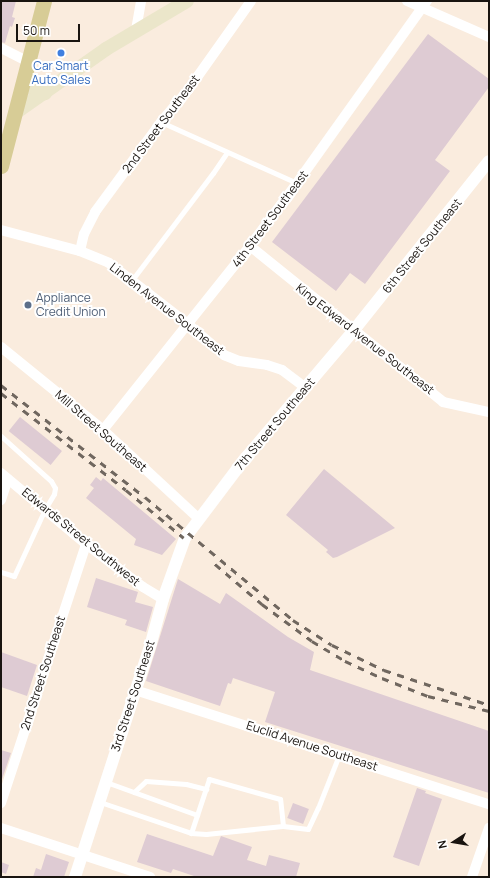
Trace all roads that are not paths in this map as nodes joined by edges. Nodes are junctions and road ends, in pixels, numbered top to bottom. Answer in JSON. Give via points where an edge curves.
{"nodes":[{"id":1,"x":44,"y":1,"type":"edge"},
{"id":2,"x":141,"y":1,"type":"edge"},
{"id":3,"x":187,"y":1,"type":"edge"},
{"id":4,"x":251,"y":1,"type":"edge"},
{"id":5,"x":407,"y":1,"type":"edge"},
{"id":6,"x":425,"y":4,"type":"edge"},
{"id":7,"x":126,"y":36,"type":"junction"},
{"id":8,"x":489,"y":38,"type":"edge"},
{"id":9,"x":1,"y":48,"type":"edge"},
{"id":10,"x":28,"y":65,"type":"junction"},
{"id":11,"x":46,"y":93,"type":"junction"},
{"id":12,"x":15,"y":113,"type":"junction"},
{"id":13,"x":162,"y":122,"type":"junction"},
{"id":14,"x":227,"y":152,"type":"junction"},
{"id":15,"x":489,"y":161,"type":"edge"},
{"id":16,"x":1,"y":166,"type":"edge"},
{"id":17,"x":298,"y":183,"type":"junction"},
{"id":18,"x":1,"y":230,"type":"edge"},
{"id":19,"x":250,"y":246,"type":"junction"},
{"id":20,"x":80,"y":251,"type":"junction"},
{"id":21,"x":132,"y":280,"type":"junction"},
{"id":22,"x":188,"y":324,"type":"junction"},
{"id":23,"x":354,"y":330,"type":"junction"},
{"id":24,"x":1,"y":347,"type":"edge"},
{"id":25,"x":306,"y":388,"type":"junction"},
{"id":26,"x":489,"y":412,"type":"edge"},
{"id":27,"x":103,"y":430,"type":"junction"},
{"id":28,"x":1,"y":436,"type":"edge"},
{"id":29,"x":5,"y":476,"type":"edge"},
{"id":30,"x":1,"y":500,"type":"edge"},
{"id":31,"x":45,"y":510,"type":"junction"},
{"id":32,"x":198,"y":518,"type":"junction"},
{"id":33,"x":86,"y":544,"type":"junction"},
{"id":34,"x":1,"y":572,"type":"edge"},
{"id":35,"x":163,"y":599,"type":"junction"},
{"id":36,"x":135,"y":690,"type":"junction"},
{"id":37,"x":339,"y":755,"type":"junction"},
{"id":38,"x":105,"y":781,"type":"junction"},
{"id":39,"x":206,"y":789,"type":"junction"},
{"id":40,"x":134,"y":792,"type":"junction"},
{"id":41,"x":99,"y":802,"type":"junction"},
{"id":42,"x":1,"y":803,"type":"edge"},
{"id":43,"x":489,"y":804,"type":"edge"},
{"id":44,"x":197,"y":815,"type":"junction"},
{"id":45,"x":283,"y":826,"type":"junction"},
{"id":46,"x":1,"y":828,"type":"edge"},
{"id":47,"x":489,"y":828,"type":"edge"},
{"id":48,"x":191,"y":833,"type":"junction"},
{"id":49,"x":82,"y":854,"type":"junction"},
{"id":50,"x":75,"y":877,"type":"edge"},
{"id":51,"x":150,"y":877,"type":"edge"},
{"id":52,"x":472,"y":877,"type":"edge"}],
"edges":[{"from":1,"to":10,"type":"main road"},
{"from":2,"to":7,"type":"street","via":[[136,30]]},
{"from":3,"to":7,"type":"main road"},
{"from":4,"to":13,"type":"street","name":"2nd Street Southeast"},
{"from":5,"to":6,"type":"street"},
{"from":6,"to":8,"type":"street"},
{"from":6,"to":17,"type":"street","name":"4th Street Southeast"},
{"from":7,"to":11,"type":"main road"},
{"from":9,"to":10,"type":"street"},
{"from":10,"to":11,"type":"main road","via":[[27,80],[32,88]]},
{"from":10,"to":12,"type":"main road"},
{"from":11,"to":12,"type":"main road"},
{"from":12,"to":16,"type":"main road"},
{"from":13,"to":14,"type":"lane"},
{"from":13,"to":20,"type":"street","name":"2nd Street Southeast","via":[[95,212],[84,234]]},
{"from":14,"to":17,"type":"lane"},
{"from":14,"to":21,"type":"lane"},
{"from":15,"to":23,"type":"street","name":"6th Street Southeast"},
{"from":17,"to":19,"type":"street","name":"4th Street Southeast"},
{"from":18,"to":20,"type":"street","name":"Linden Avenue Southeast"},
{"from":19,"to":22,"type":"street","name":"4th Street Southeast"},
{"from":19,"to":23,"type":"street","name":"King Edward Avenue Southeast"},
{"from":20,"to":21,"type":"street","name":"Linden Avenue Southeast","via":[[109,263]]},
{"from":21,"to":22,"type":"street","name":"Linden Avenue Southeast"},
{"from":22,"to":25,"type":"street","name":"Linden Avenue Southeast","via":[[224,354],[239,361],[282,370]]},
{"from":22,"to":27,"type":"street","name":"4th Street Southeast"},
{"from":23,"to":25,"type":"street","name":"7th Street Southeast"},
{"from":23,"to":26,"type":"street","name":"King Edward Avenue Southeast","via":[[443,402]]},
{"from":24,"to":27,"type":"street","name":"Mill Street Southeast"},
{"from":25,"to":32,"type":"street","name":"7th Street Southeast"},
{"from":27,"to":32,"type":"street","name":"Mill Street Southeast"},
{"from":28,"to":31,"type":"lane","via":[[55,488]]},
{"from":29,"to":30,"type":"street"},
{"from":29,"to":31,"type":"street","name":"Edwards Street Southwest"},
{"from":31,"to":33,"type":"street","name":"Edwards Street Southwest"},
{"from":31,"to":34,"type":"lane","via":[[14,576]]},
{"from":32,"to":35,"type":"street","name":"3rd Street Southeast","via":[[185,538]]},
{"from":33,"to":35,"type":"street","name":"Edwards Street Southwest"},
{"from":33,"to":42,"type":"street","name":"2nd Street Southeast"},
{"from":35,"to":36,"type":"street","name":"3rd Street Southeast"},
{"from":36,"to":37,"type":"street","name":"Euclid Avenue Southeast"},
{"from":36,"to":38,"type":"street","name":"3rd Street Southeast"},
{"from":37,"to":43,"type":"street","name":"Euclid Avenue Southeast"},
{"from":37,"to":45,"type":"lane","via":[[308,829]]},
{"from":38,"to":40,"type":"lane"},
{"from":38,"to":41,"type":"street","name":"3rd Street Southeast"},
{"from":39,"to":40,"type":"lane","via":[[186,784],[146,781]]},
{"from":39,"to":44,"type":"lane"},
{"from":39,"to":45,"type":"lane","via":[[209,778],[280,799]]},
{"from":40,"to":44,"type":"lane"},
{"from":41,"to":48,"type":"lane"},
{"from":41,"to":49,"type":"street","name":"3rd Street Southeast"},
{"from":44,"to":48,"type":"lane"},
{"from":45,"to":48,"type":"lane","via":[[206,834]]},
{"from":46,"to":49,"type":"street"},
{"from":47,"to":52,"type":"street"},
{"from":49,"to":50,"type":"street","name":"3rd Street Southeast"},
{"from":49,"to":51,"type":"street"}]}
